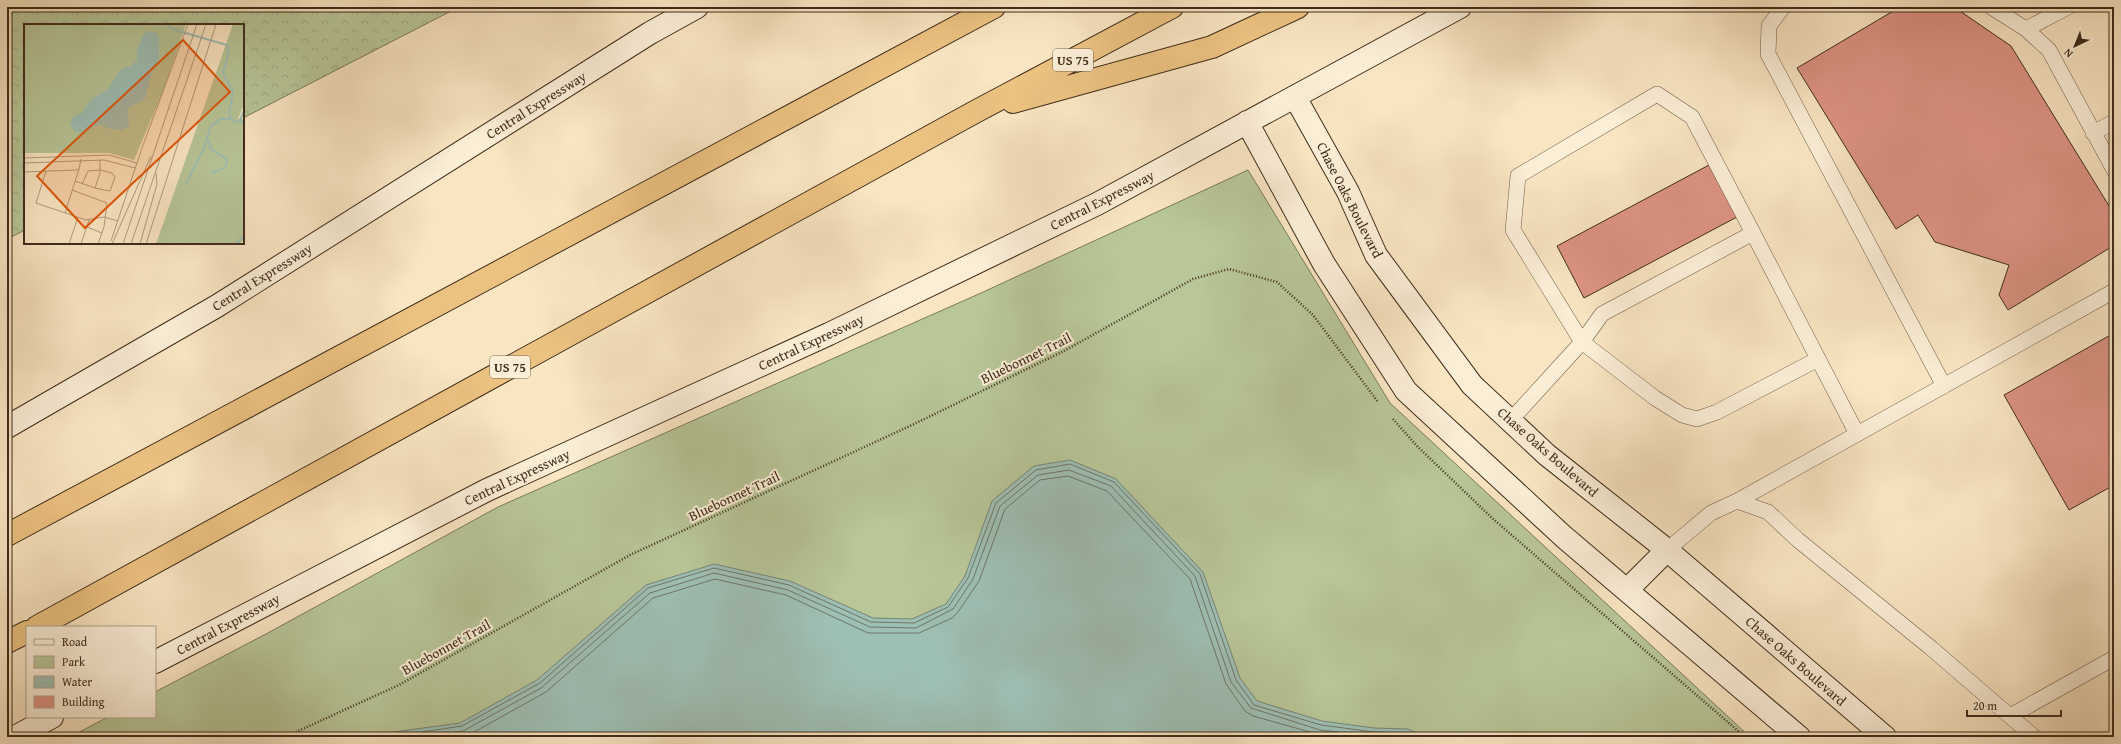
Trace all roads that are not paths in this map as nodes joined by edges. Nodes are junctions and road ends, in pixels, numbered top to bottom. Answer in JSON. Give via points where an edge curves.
{"nodes":[{"id":1,"x":697,"y":7,"type":"edge"},
{"id":2,"x":994,"y":7,"type":"edge"},
{"id":3,"x":1172,"y":7,"type":"edge"},
{"id":4,"x":1298,"y":7,"type":"edge"},
{"id":5,"x":1460,"y":7,"type":"edge"},
{"id":6,"x":1783,"y":7,"type":"edge"},
{"id":7,"x":1991,"y":7,"type":"edge"},
{"id":8,"x":2068,"y":7,"type":"edge"},
{"id":9,"x":2026,"y":29,"type":"junction"},
{"id":10,"x":1295,"y":97,"type":"junction"},
{"id":11,"x":974,"y":113,"type":"junction"},
{"id":12,"x":1247,"y":122,"type":"junction"},
{"id":13,"x":2114,"y":122,"type":"edge"},
{"id":14,"x":2093,"y":133,"type":"junction"},
{"id":15,"x":2114,"y":170,"type":"edge"},
{"id":16,"x":1753,"y":233,"type":"junction"},
{"id":17,"x":2114,"y":291,"type":"edge"},
{"id":18,"x":1582,"y":342,"type":"junction"},
{"id":19,"x":1818,"y":359,"type":"junction"},
{"id":20,"x":1944,"y":386,"type":"junction"},
{"id":21,"x":1510,"y":421,"type":"junction"},
{"id":22,"x":7,"y":427,"type":"edge"},
{"id":23,"x":1857,"y":434,"type":"junction"},
{"id":24,"x":1737,"y":501,"type":"junction"},
{"id":25,"x":7,"y":535,"type":"edge"},
{"id":26,"x":1667,"y":550,"type":"junction"},
{"id":27,"x":1628,"y":590,"type":"junction"},
{"id":28,"x":42,"y":624,"type":"edge"},
{"id":29,"x":26,"y":632,"type":"edge"},
{"id":30,"x":7,"y":642,"type":"edge"},
{"id":31,"x":2114,"y":658,"type":"edge"},
{"id":32,"x":156,"y":661,"type":"edge"},
{"id":33,"x":2010,"y":716,"type":"junction"},
{"id":34,"x":50,"y":718,"type":"edge"},
{"id":35,"x":15,"y":737,"type":"edge"},
{"id":36,"x":1800,"y":737,"type":"edge"},
{"id":37,"x":1885,"y":737,"type":"edge"},
{"id":38,"x":2034,"y":737,"type":"edge"}],
"edges":[{"from":1,"to":22,"type":"main road","name":"Central Expressway","via":[[650,33],[217,306]]},
{"from":2,"to":25,"type":"highway"},
{"from":3,"to":11,"type":"highway","number":"US 75"},
{"from":4,"to":11,"type":"highway","via":[[1212,47]]},
{"from":5,"to":10,"type":"main road","name":"Central Expressway"},
{"from":6,"to":20,"type":"lane","via":[[1769,26],[1768,54]]},
{"from":7,"to":9,"type":"lane"},
{"from":8,"to":9,"type":"lane"},
{"from":9,"to":14,"type":"lane","via":[[2049,50]]},
{"from":10,"to":12,"type":"main road","name":"Central Expressway"},
{"from":10,"to":21,"type":"main road","name":"Chase Oaks Boulevard","via":[[1348,192],[1376,255],[1472,385]]},
{"from":11,"to":28,"type":"highway","number":"US 75"},
{"from":12,"to":27,"type":"main road","via":[[1324,264],[1406,391],[1564,537]]},
{"from":12,"to":32,"type":"main road","name":"Central Expressway","via":[[1097,204],[829,334],[487,490]]},
{"from":13,"to":14,"type":"lane"},
{"from":14,"to":15,"type":"lane"},
{"from":16,"to":18,"type":"lane","via":[[1602,314]]},
{"from":16,"to":18,"type":"lane","via":[[1692,117],[1657,94],[1518,176],[1513,230]]},
{"from":16,"to":19,"type":"lane"},
{"from":17,"to":20,"type":"lane"},
{"from":18,"to":19,"type":"lane","via":[[1655,398],[1682,415],[1697,419],[1717,412]]},
{"from":18,"to":21,"type":"lane"},
{"from":19,"to":23,"type":"lane"},
{"from":20,"to":23,"type":"lane"},
{"from":21,"to":26,"type":"main road","name":"Chase Oaks Boulevard","via":[[1547,455]]},
{"from":23,"to":24,"type":"lane"},
{"from":24,"to":26,"type":"lane","via":[[1711,513]]},
{"from":24,"to":33,"type":"lane","via":[[1768,512],[1798,540]]},
{"from":26,"to":27,"type":"main road"},
{"from":26,"to":37,"type":"main road","name":"Chase Oaks Boulevard"},
{"from":27,"to":36,"type":"main road"},
{"from":29,"to":30,"type":"highway"},
{"from":31,"to":33,"type":"lane"},
{"from":33,"to":38,"type":"lane"},
{"from":34,"to":35,"type":"main road"}]}
